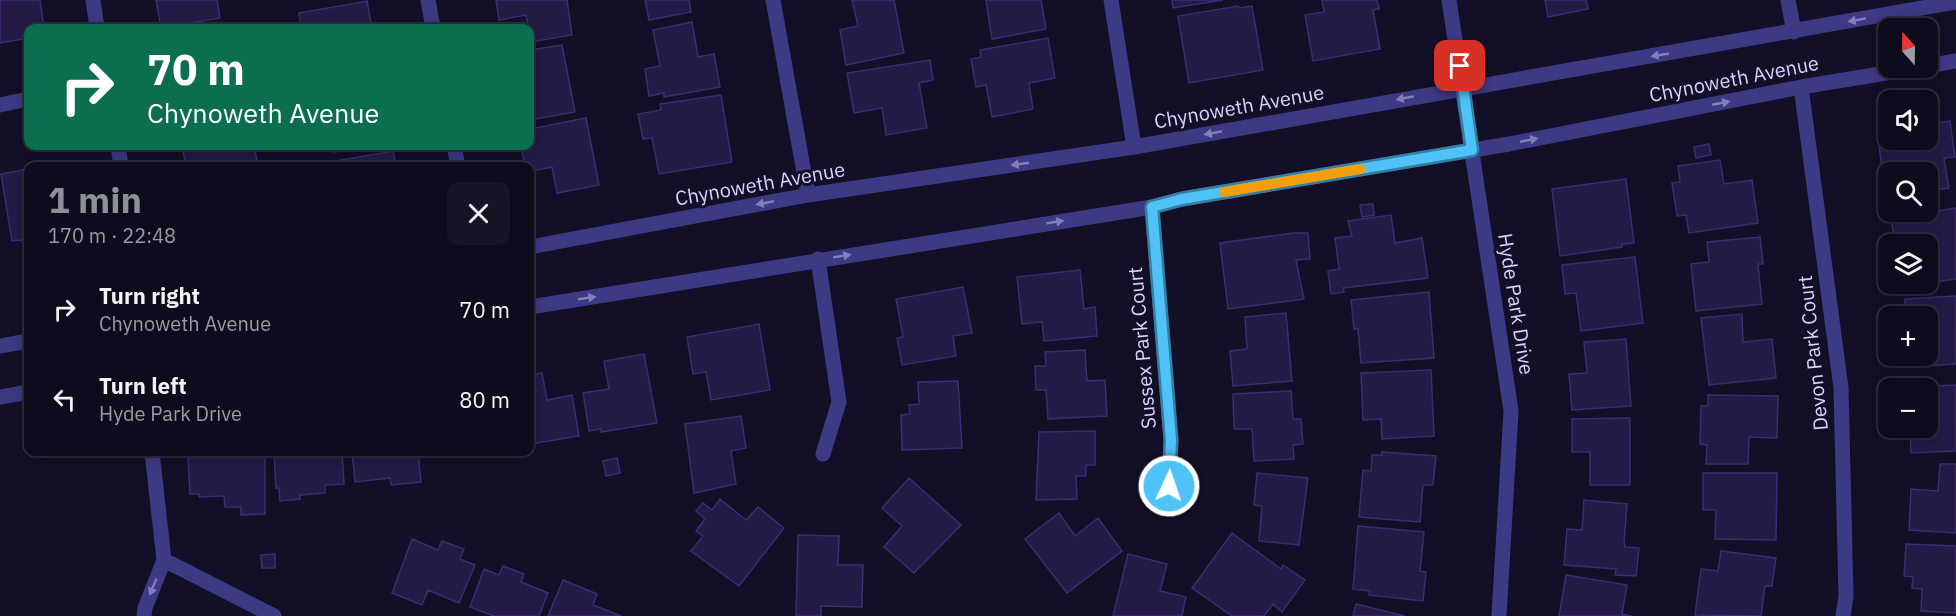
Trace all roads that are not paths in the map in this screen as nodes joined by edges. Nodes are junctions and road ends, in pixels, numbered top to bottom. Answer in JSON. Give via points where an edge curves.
{"nodes":[{"id":1,"x":93,"y":0,"type":"edge"},
{"id":2,"x":428,"y":0,"type":"edge"},
{"id":3,"x":773,"y":0,"type":"edge"},
{"id":4,"x":1111,"y":0,"type":"edge"},
{"id":5,"x":1449,"y":0,"type":"edge"},
{"id":6,"x":1788,"y":0,"type":"edge"},
{"id":7,"x":1956,"y":2,"type":"edge"},
{"id":8,"x":97,"y":24,"type":"edge"},
{"id":9,"x":432,"y":24,"type":"edge"},
{"id":10,"x":1794,"y":32,"type":"junction"},
{"id":11,"x":1956,"y":61,"type":"edge"},
{"id":12,"x":1938,"y":64,"type":"edge"},
{"id":13,"x":1878,"y":74,"type":"edge"},
{"id":14,"x":1801,"y":87,"type":"junction"},
{"id":15,"x":1462,"y":88,"type":"junction"},
{"id":16,"x":24,"y":100,"type":"edge"},
{"id":17,"x":0,"y":105,"type":"edge"},
{"id":18,"x":1134,"y":147,"type":"junction"},
{"id":19,"x":1472,"y":150,"type":"junction"},
{"id":20,"x":808,"y":195,"type":"junction"},
{"id":21,"x":1152,"y":207,"type":"junction"},
{"id":22,"x":534,"y":246,"type":"edge"},
{"id":23,"x":818,"y":260,"type":"junction"},
{"id":24,"x":534,"y":306,"type":"edge"},
{"id":25,"x":24,"y":342,"type":"edge"},
{"id":26,"x":0,"y":346,"type":"edge"},
{"id":27,"x":24,"y":393,"type":"edge"},
{"id":28,"x":0,"y":397,"type":"edge"},
{"id":29,"x":823,"y":454,"type":"dead end"},
{"id":30,"x":152,"y":456,"type":"edge"},
{"id":31,"x":1169,"y":486,"type":"dead end"},
{"id":32,"x":164,"y":560,"type":"junction"},
{"id":33,"x":144,"y":616,"type":"edge"},
{"id":34,"x":274,"y":616,"type":"edge"},
{"id":35,"x":1499,"y":616,"type":"edge"},
{"id":36,"x":1843,"y":616,"type":"edge"}],
"edges":[{"from":1,"to":8,"type":"street"},
{"from":2,"to":9,"type":"street"},
{"from":3,"to":20,"type":"street"},
{"from":4,"to":18,"type":"street"},
{"from":5,"to":15,"type":"street","name":"Hyde Park Drive"},
{"from":6,"to":10,"type":"street"},
{"from":7,"to":10,"type":"street","name":"Chynoweth Avenue","one_way":true},
{"from":10,"to":15,"type":"street","name":"Chynoweth Avenue","one_way":true},
{"from":11,"to":12,"type":"street"},
{"from":13,"to":14,"type":"street","name":"Chynoweth Avenue"},
{"from":19,"to":14,"type":"street","name":"Chynoweth Avenue","one_way":true},
{"from":14,"to":36,"type":"street","name":"Devon Park Court","via":[[1841,388],[1846,596]]},
{"from":15,"to":18,"type":"street","name":"Chynoweth Avenue","one_way":true},
{"from":15,"to":19,"type":"street","name":"Hyde Park Drive"},
{"from":16,"to":17,"type":"street"},
{"from":18,"to":20,"type":"street","name":"Chynoweth Avenue","one_way":true},
{"from":19,"to":21,"type":"street","name":"Chynoweth Avenue"},
{"from":19,"to":35,"type":"street","name":"Hyde Park Drive","via":[[1511,411]]},
{"from":20,"to":22,"type":"street","name":"Chynoweth Avenue","one_way":true},
{"from":23,"to":21,"type":"street","name":"Chynoweth Avenue","one_way":true},
{"from":21,"to":31,"type":"street","name":"Sussex Park Court","via":[[1171,440]]},
{"from":24,"to":23,"type":"street","name":"Chynoweth Avenue","one_way":true},
{"from":23,"to":29,"type":"street","via":[[838,402]]},
{"from":25,"to":26,"type":"street"},
{"from":27,"to":28,"type":"street"},
{"from":30,"to":32,"type":"street"},
{"from":32,"to":33,"type":"street","one_way":true},
{"from":32,"to":34,"type":"street"}]}
